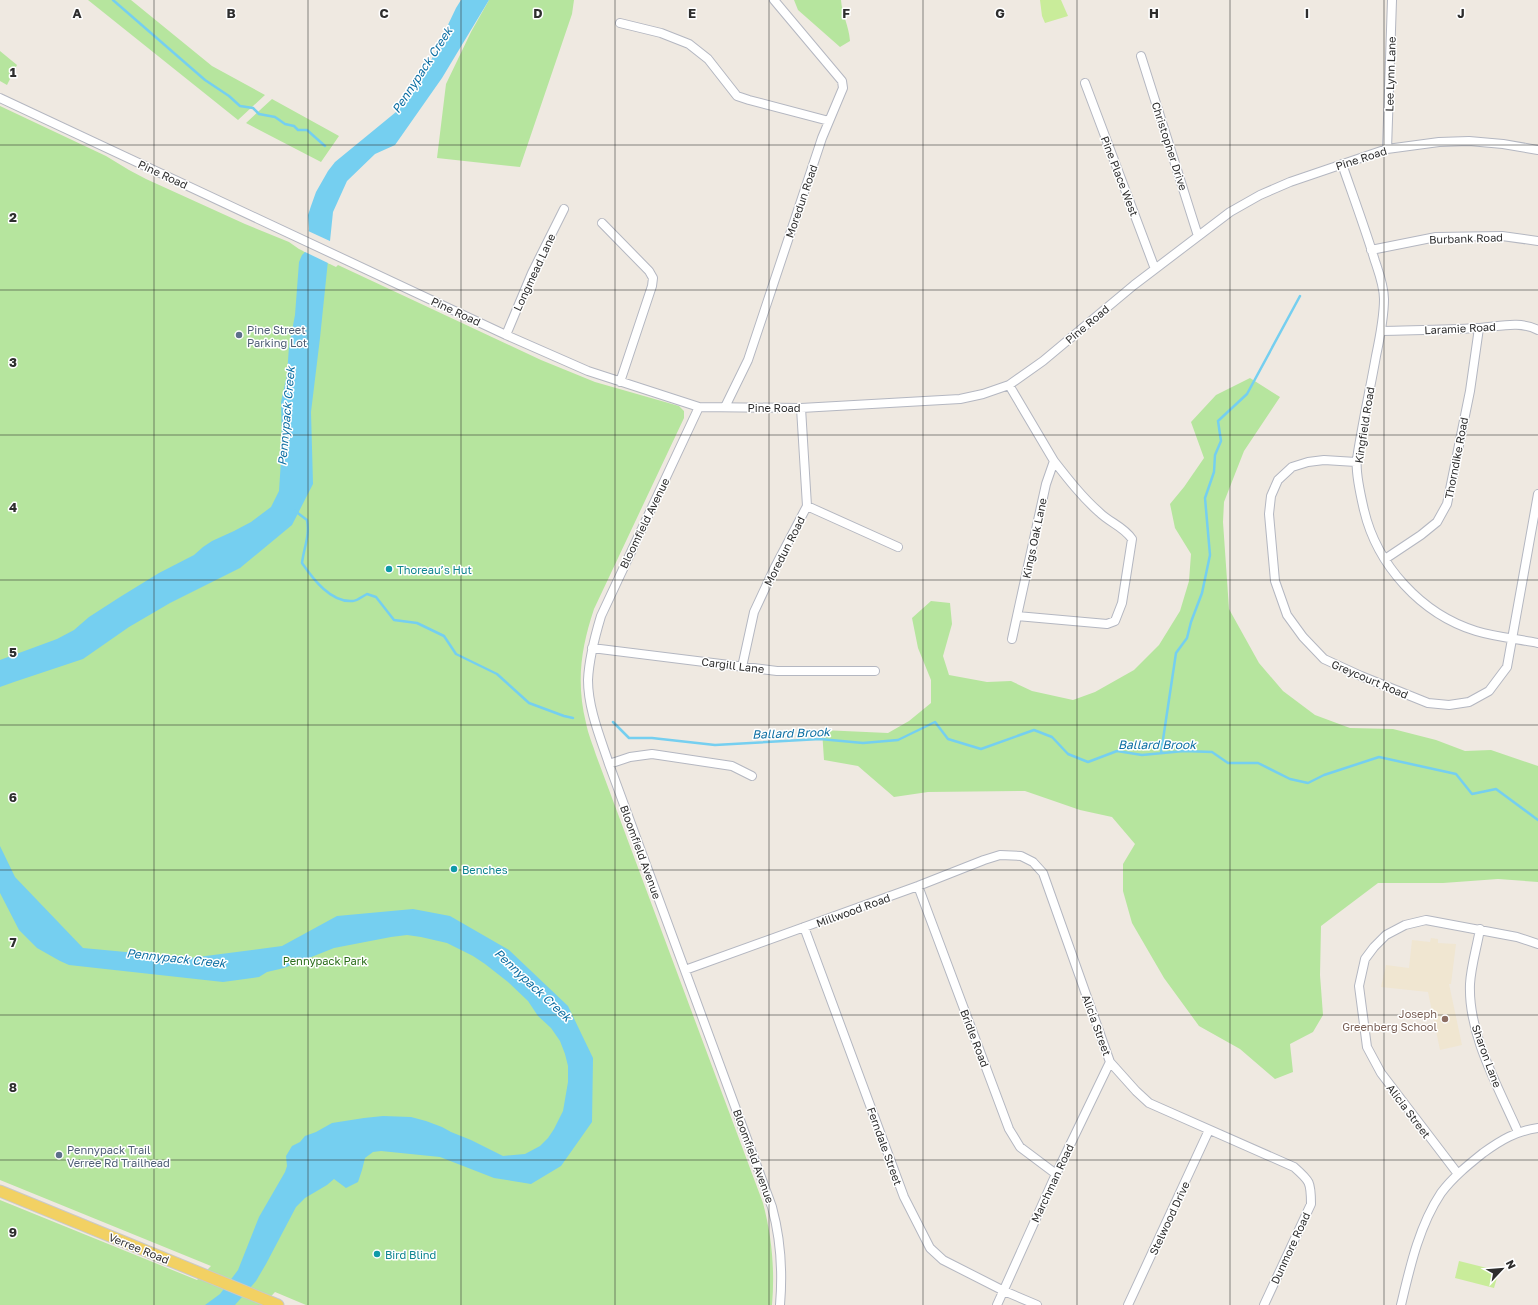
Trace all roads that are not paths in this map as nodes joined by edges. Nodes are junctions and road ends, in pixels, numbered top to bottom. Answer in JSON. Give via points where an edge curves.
{"nodes":[{"id":1,"x":774,"y":0,"type":"edge"},
{"id":2,"x":1392,"y":0,"type":"edge"},
{"id":3,"x":620,"y":23,"type":"dead end"},
{"id":4,"x":1141,"y":56,"type":"dead end"},
{"id":5,"x":1084,"y":83,"type":"dead end"},
{"id":6,"x":0,"y":98,"type":"edge"},
{"id":7,"x":828,"y":121,"type":"junction"},
{"id":8,"x":1387,"y":149,"type":"junction"},
{"id":9,"x":1538,"y":150,"type":"edge"},
{"id":10,"x":1342,"y":164,"type":"junction"},
{"id":11,"x":564,"y":209,"type":"dead end"},
{"id":12,"x":602,"y":223,"type":"dead end"},
{"id":13,"x":1198,"y":236,"type":"junction"},
{"id":14,"x":1538,"y":241,"type":"edge"},
{"id":15,"x":1372,"y":250,"type":"junction"},
{"id":16,"x":1155,"y":269,"type":"junction"},
{"id":17,"x":1479,"y":328,"type":"junction"},
{"id":18,"x":1538,"y":330,"type":"edge"},
{"id":19,"x":1381,"y":331,"type":"junction"},
{"id":20,"x":506,"y":335,"type":"junction"},
{"id":21,"x":620,"y":382,"type":"junction"},
{"id":22,"x":1009,"y":384,"type":"junction"},
{"id":23,"x":699,"y":407,"type":"junction"},
{"id":24,"x":725,"y":407,"type":"junction"},
{"id":25,"x":801,"y":408,"type":"junction"},
{"id":26,"x":1054,"y":460,"type":"junction"},
{"id":27,"x":1356,"y":462,"type":"junction"},
{"id":28,"x":1538,"y":494,"type":"edge"},
{"id":29,"x":807,"y":506,"type":"junction"},
{"id":30,"x":898,"y":547,"type":"dead end"},
{"id":31,"x":1384,"y":559,"type":"junction"},
{"id":32,"x":1017,"y":616,"type":"junction"},
{"id":33,"x":1511,"y":638,"type":"junction"},
{"id":34,"x":1012,"y":639,"type":"dead end"},
{"id":35,"x":1538,"y":643,"type":"edge"},
{"id":36,"x":592,"y":648,"type":"junction"},
{"id":37,"x":742,"y":667,"type":"junction"},
{"id":38,"x":874,"y":671,"type":"dead end"},
{"id":39,"x":609,"y":764,"type":"junction"},
{"id":40,"x":752,"y":776,"type":"dead end"},
{"id":41,"x":1021,"y":856,"type":"joint"},
{"id":42,"x":918,"y":886,"type":"junction"},
{"id":43,"x":804,"y":927,"type":"junction"},
{"id":44,"x":1480,"y":929,"type":"junction"},
{"id":45,"x":1538,"y":944,"type":"edge"},
{"id":46,"x":685,"y":970,"type":"junction"},
{"id":47,"x":1110,"y":1062,"type":"junction"},
{"id":48,"x":1538,"y":1128,"type":"edge"},
{"id":49,"x":1209,"y":1130,"type":"junction"},
{"id":50,"x":1518,"y":1132,"type":"junction"},
{"id":51,"x":1056,"y":1174,"type":"junction"},
{"id":52,"x":1458,"y":1174,"type":"junction"},
{"id":53,"x":0,"y":1191,"type":"edge"},
{"id":54,"x":1311,"y":1191,"type":"joint"},
{"id":55,"x":1004,"y":1291,"type":"junction"},
{"id":56,"x":278,"y":1305,"type":"edge"},
{"id":57,"x":780,"y":1305,"type":"edge"},
{"id":58,"x":997,"y":1305,"type":"edge"},
{"id":59,"x":1037,"y":1305,"type":"edge"},
{"id":60,"x":1128,"y":1305,"type":"edge"},
{"id":61,"x":1264,"y":1305,"type":"edge"},
{"id":62,"x":1401,"y":1305,"type":"edge"}],
"edges":[{"from":1,"to":7,"type":"street","name":"Moredun Road","via":[[842,81],[843,88]]},
{"from":2,"to":8,"type":"street","name":"Lee Lynn Lane"},
{"from":3,"to":7,"type":"street","via":[[661,33],[689,44],[708,60],[737,96]]},
{"from":4,"to":13,"type":"street","name":"Christopher Drive"},
{"from":5,"to":16,"type":"street","name":"Pine Place West"},
{"from":6,"to":20,"type":"street","name":"Pine Road"},
{"from":7,"to":24,"type":"street","name":"Moredun Road","via":[[748,360]]},
{"from":8,"to":9,"type":"street","name":"Pine Road","via":[[1469,141]]},
{"from":8,"to":10,"type":"street","name":"Pine Road"},
{"from":10,"to":13,"type":"street","name":"Pine Road","via":[[1260,195],[1230,212]]},
{"from":10,"to":15,"type":"street","name":"Kingfield Road"},
{"from":11,"to":20,"type":"street","name":"Longmead Lane","via":[[532,273]]},
{"from":12,"to":21,"type":"street","via":[[653,278]]},
{"from":13,"to":16,"type":"street","name":"Pine Road"},
{"from":14,"to":15,"type":"street","name":"Burbank Road","via":[[1502,236],[1443,237]]},
{"from":15,"to":19,"type":"street","name":"Kingfield Road","via":[[1384,298]]},
{"from":16,"to":22,"type":"street","name":"Pine Road","via":[[1043,361]]},
{"from":17,"to":18,"type":"street","name":"Laramie Road","via":[[1513,325],[1530,326]]},
{"from":17,"to":19,"type":"street","name":"Laramie Road"},
{"from":17,"to":31,"type":"street","name":"Thorndike Road","via":[[1470,391],[1447,504],[1437,522]]},
{"from":19,"to":27,"type":"street","name":"Kingfield Road"},
{"from":20,"to":21,"type":"street","name":"Pine Road","via":[[588,371]]},
{"from":21,"to":23,"type":"street","name":"Pine Road"},
{"from":22,"to":25,"type":"street","name":"Pine Road","via":[[984,394],[960,399]]},
{"from":22,"to":26,"type":"street"},
{"from":23,"to":24,"type":"street","name":"Pine Road"},
{"from":23,"to":36,"type":"street","name":"Bloomfield Avenue","via":[[614,585],[601,616]]},
{"from":24,"to":25,"type":"street","name":"Pine Road"},
{"from":25,"to":29,"type":"street","name":"Moredun Road"},
{"from":26,"to":32,"type":"street","name":"Kings Oak Lane","via":[[1046,484]]},
{"from":26,"to":32,"type":"street","via":[[1084,498],[1100,513],[1126,530],[1132,539],[1122,603],[1115,621],[1107,624]]},
{"from":27,"to":31,"type":"street","name":"Kingfield Road","via":[[1365,515]]},
{"from":27,"to":33,"type":"street","name":"Greycourt Road","via":[[1324,460],[1292,467],[1278,480],[1271,496],[1270,521],[1275,581],[1287,615],[1303,637],[1324,659],[1342,668],[1428,703],[1449,705],[1469,702],[1489,692],[1507,667]]},
{"from":28,"to":33,"type":"street","name":"Greycourt Road"},
{"from":29,"to":30,"type":"street"},
{"from":29,"to":37,"type":"street","name":"Moredun Road","via":[[754,612]]},
{"from":31,"to":33,"type":"street","name":"Kingfield Road","via":[[1400,581],[1439,614],[1476,631]]},
{"from":32,"to":34,"type":"street","name":"Kings Oak Lane"},
{"from":33,"to":35,"type":"street","name":"Kingfield Road"},
{"from":36,"to":37,"type":"street","name":"Cargill Lane"},
{"from":36,"to":39,"type":"street","name":"Bloomfield Avenue","via":[[588,679],[590,701]]},
{"from":37,"to":38,"type":"street","name":"Cargill Lane","via":[[776,671]]},
{"from":39,"to":40,"type":"street","via":[[630,757],[652,754],[732,766]]},
{"from":39,"to":46,"type":"street","name":"Bloomfield Avenue"},
{"from":41,"to":42,"type":"street","name":"Millwood Road","via":[[1000,855]]},
{"from":41,"to":47,"type":"street","name":"Alicia Street","via":[[1043,873]]},
{"from":42,"to":43,"type":"street","name":"Millwood Road"},
{"from":42,"to":51,"type":"street","name":"Bridle Road","via":[[1009,1129],[1020,1147]]},
{"from":43,"to":46,"type":"street","name":"Millwood Road"},
{"from":43,"to":55,"type":"street","name":"Ferndale Street","via":[[904,1197],[930,1248],[943,1260]]},
{"from":44,"to":45,"type":"street","name":"Alicia Street"},
{"from":44,"to":50,"type":"street","name":"Sharon Lane","via":[[1470,983],[1471,1009],[1485,1056]]},
{"from":44,"to":52,"type":"street","name":"Alicia Street","via":[[1426,920],[1405,925],[1386,935],[1374,947],[1365,960],[1359,986],[1370,1053],[1381,1073]]},
{"from":46,"to":57,"type":"street","name":"Bloomfield Avenue","via":[[772,1207],[780,1239]]},
{"from":47,"to":49,"type":"street","name":"Alicia Street","via":[[1149,1103]]},
{"from":47,"to":51,"type":"street","name":"Marchman Road"},
{"from":48,"to":50,"type":"street"},
{"from":49,"to":54,"type":"street","name":"Alicia Street","via":[[1294,1167],[1307,1178]]},
{"from":49,"to":60,"type":"street","name":"Stelwood Drive"},
{"from":50,"to":52,"type":"street","via":[[1489,1149]]},
{"from":51,"to":55,"type":"street","name":"Marchman Road"},
{"from":52,"to":62,"type":"street","via":[[1432,1209],[1419,1239]]},
{"from":53,"to":56,"type":"main road","name":"Verree Road"},
{"from":54,"to":61,"type":"street","name":"Dunmore Road","via":[[1311,1204]]},
{"from":55,"to":58,"type":"street","name":"Marchman Road"},
{"from":55,"to":59,"type":"street","name":"Ferndale Street"}]}
